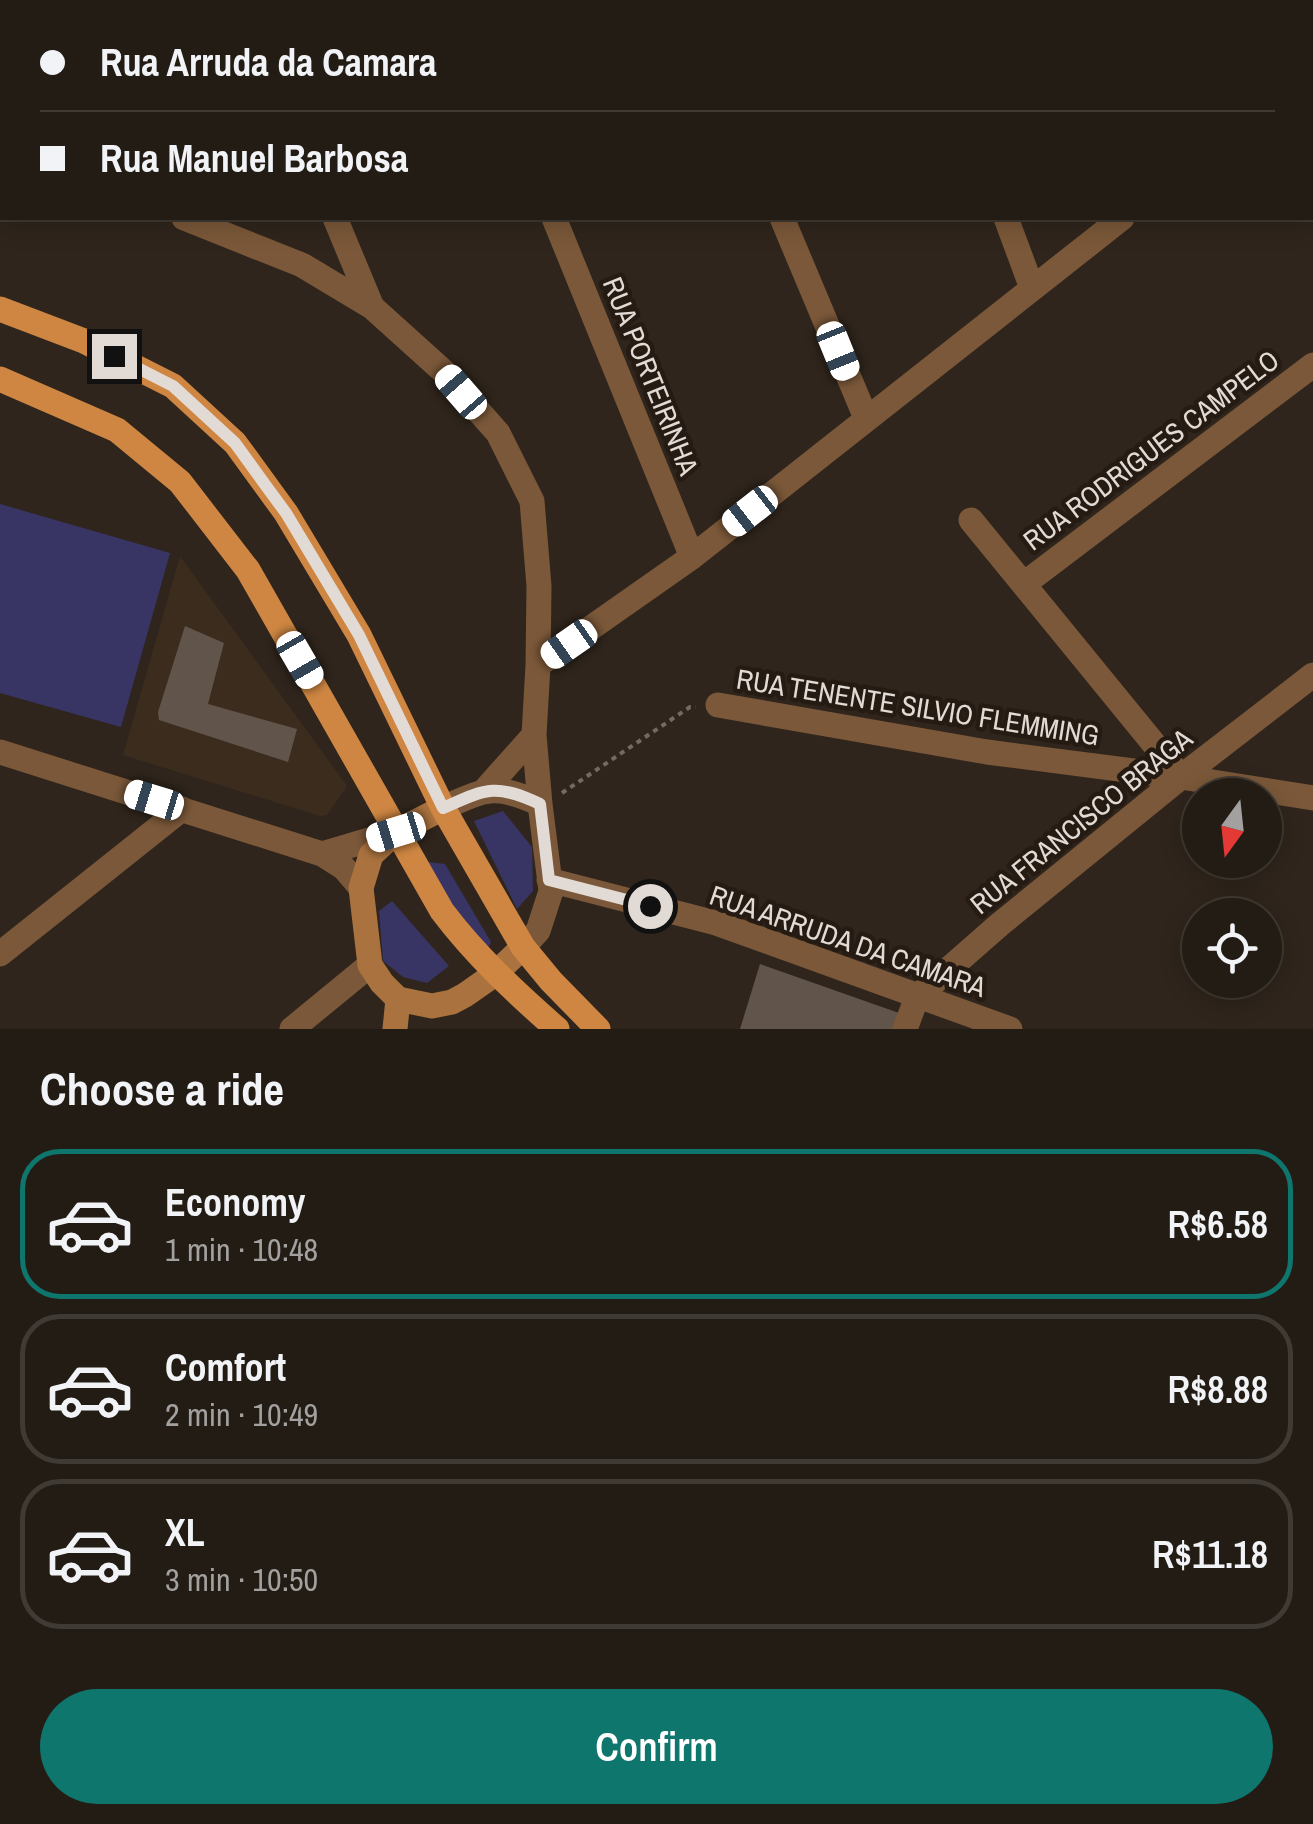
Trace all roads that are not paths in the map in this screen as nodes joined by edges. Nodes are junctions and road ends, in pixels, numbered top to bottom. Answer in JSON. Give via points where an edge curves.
{"nodes":[{"id":1,"x":189,"y":220,"type":"edge"},
{"id":2,"x":336,"y":220,"type":"edge"},
{"id":3,"x":555,"y":220,"type":"edge"},
{"id":4,"x":783,"y":220,"type":"edge"},
{"id":5,"x":1007,"y":220,"type":"edge"},
{"id":6,"x":1119,"y":220,"type":"edge"},
{"id":7,"x":1032,"y":288,"type":"junction"},
{"id":8,"x":372,"y":307,"type":"junction"},
{"id":9,"x":0,"y":309,"type":"edge"},
{"id":10,"x":1313,"y":365,"type":"edge"},
{"id":11,"x":0,"y":380,"type":"edge"},
{"id":12,"x":866,"y":418,"type":"junction"},
{"id":13,"x":971,"y":520,"type":"dead end"},
{"id":14,"x":692,"y":557,"type":"junction"},
{"id":15,"x":1024,"y":584,"type":"junction"},
{"id":16,"x":538,"y":665,"type":"junction"},
{"id":17,"x":1313,"y":675,"type":"edge"},
{"id":18,"x":718,"y":705,"type":"road end"},
{"id":19,"x":534,"y":735,"type":"junction"},
{"id":20,"x":0,"y":752,"type":"edge"},
{"id":21,"x":1181,"y":777,"type":"junction"},
{"id":22,"x":486,"y":790,"type":"junction"},
{"id":23,"x":1313,"y":798,"type":"edge"},
{"id":24,"x":540,"y":804,"type":"junction"},
{"id":25,"x":182,"y":808,"type":"junction"},
{"id":26,"x":443,"y":808,"type":"junction"},
{"id":27,"x":396,"y":832,"type":"junction"},
{"id":28,"x":322,"y":854,"type":"junction"},
{"id":29,"x":549,"y":880,"type":"junction"},
{"id":30,"x":361,"y":888,"type":"junction"},
{"id":31,"x":523,"y":947,"type":"junction"},
{"id":32,"x":0,"y":954,"type":"edge"},
{"id":33,"x":370,"y":965,"type":"junction"},
{"id":34,"x":495,"y":974,"type":"junction"},
{"id":35,"x":918,"y":997,"type":"junction"},
{"id":36,"x":398,"y":999,"type":"junction"},
{"id":37,"x":292,"y":1029,"type":"edge"},
{"id":38,"x":395,"y":1029,"type":"edge"},
{"id":39,"x":557,"y":1029,"type":"edge"},
{"id":40,"x":598,"y":1029,"type":"edge"},
{"id":41,"x":905,"y":1029,"type":"edge"},
{"id":42,"x":1010,"y":1029,"type":"edge"}],
"edges":[{"from":1,"to":8,"type":"street","via":[[302,266]]},
{"from":2,"to":8,"type":"street"},
{"from":3,"to":14,"type":"street","name":"RUA PORTEIRINHA"},
{"from":4,"to":12,"type":"street"},
{"from":5,"to":7,"type":"street"},
{"from":6,"to":7,"type":"street"},
{"from":7,"to":12,"type":"street"},
{"from":8,"to":16,"type":"street","via":[[498,433],[532,501]]},
{"from":9,"to":26,"type":"main road","via":[[173,386],[235,443],[359,635]]},
{"from":10,"to":15,"type":"street","name":"RUA RODRIGUES CAMPELO"},
{"from":11,"to":27,"type":"main road","via":[[118,430],[180,482],[248,570]]},
{"from":12,"to":14,"type":"street"},
{"from":13,"to":15,"type":"street"},
{"from":14,"to":16,"type":"street"},
{"from":15,"to":21,"type":"street"},
{"from":16,"to":19,"type":"street"},
{"from":17,"to":21,"type":"street","name":"RUA FRANCISCO BRAGA"},
{"from":18,"to":21,"type":"street","name":"RUA TENENTE SILVIO FLEMMING","via":[[986,752]]},
{"from":19,"to":22,"type":"street"},
{"from":19,"to":24,"type":"street"},
{"from":20,"to":25,"type":"street"},
{"from":21,"to":23,"type":"street","name":"RUA TENENTE SILVIO FLEMMING"},
{"from":21,"to":35,"type":"street","name":"RUA FRANCISCO BRAGA"},
{"from":22,"to":24,"type":"street"},
{"from":22,"to":26,"type":"street"},
{"from":24,"to":29,"type":"street"},
{"from":25,"to":28,"type":"street"},
{"from":25,"to":32,"type":"street"},
{"from":26,"to":27,"type":"street"},
{"from":26,"to":31,"type":"main road"},
{"from":27,"to":28,"type":"street"},
{"from":27,"to":30,"type":"street","via":[[371,855]]},
{"from":27,"to":34,"type":"main road","via":[[442,911]]},
{"from":28,"to":30,"type":"street"},
{"from":29,"to":31,"type":"street","via":[[544,918]]},
{"from":29,"to":35,"type":"street","name":"RUA ARRUDA DA CAMARA","via":[[716,924]]},
{"from":30,"to":33,"type":"street"},
{"from":31,"to":34,"type":"street"},
{"from":31,"to":40,"type":"main road"},
{"from":33,"to":36,"type":"street"},
{"from":33,"to":37,"type":"street"},
{"from":34,"to":36,"type":"street","via":[[452,1002],[432,1006]]},
{"from":34,"to":39,"type":"main road"},
{"from":35,"to":41,"type":"street","name":"RUA FRANCISCO BRAGA"},
{"from":35,"to":42,"type":"street","name":"RUA ARRUDA DA CAMARA"},
{"from":36,"to":38,"type":"street"}]}
